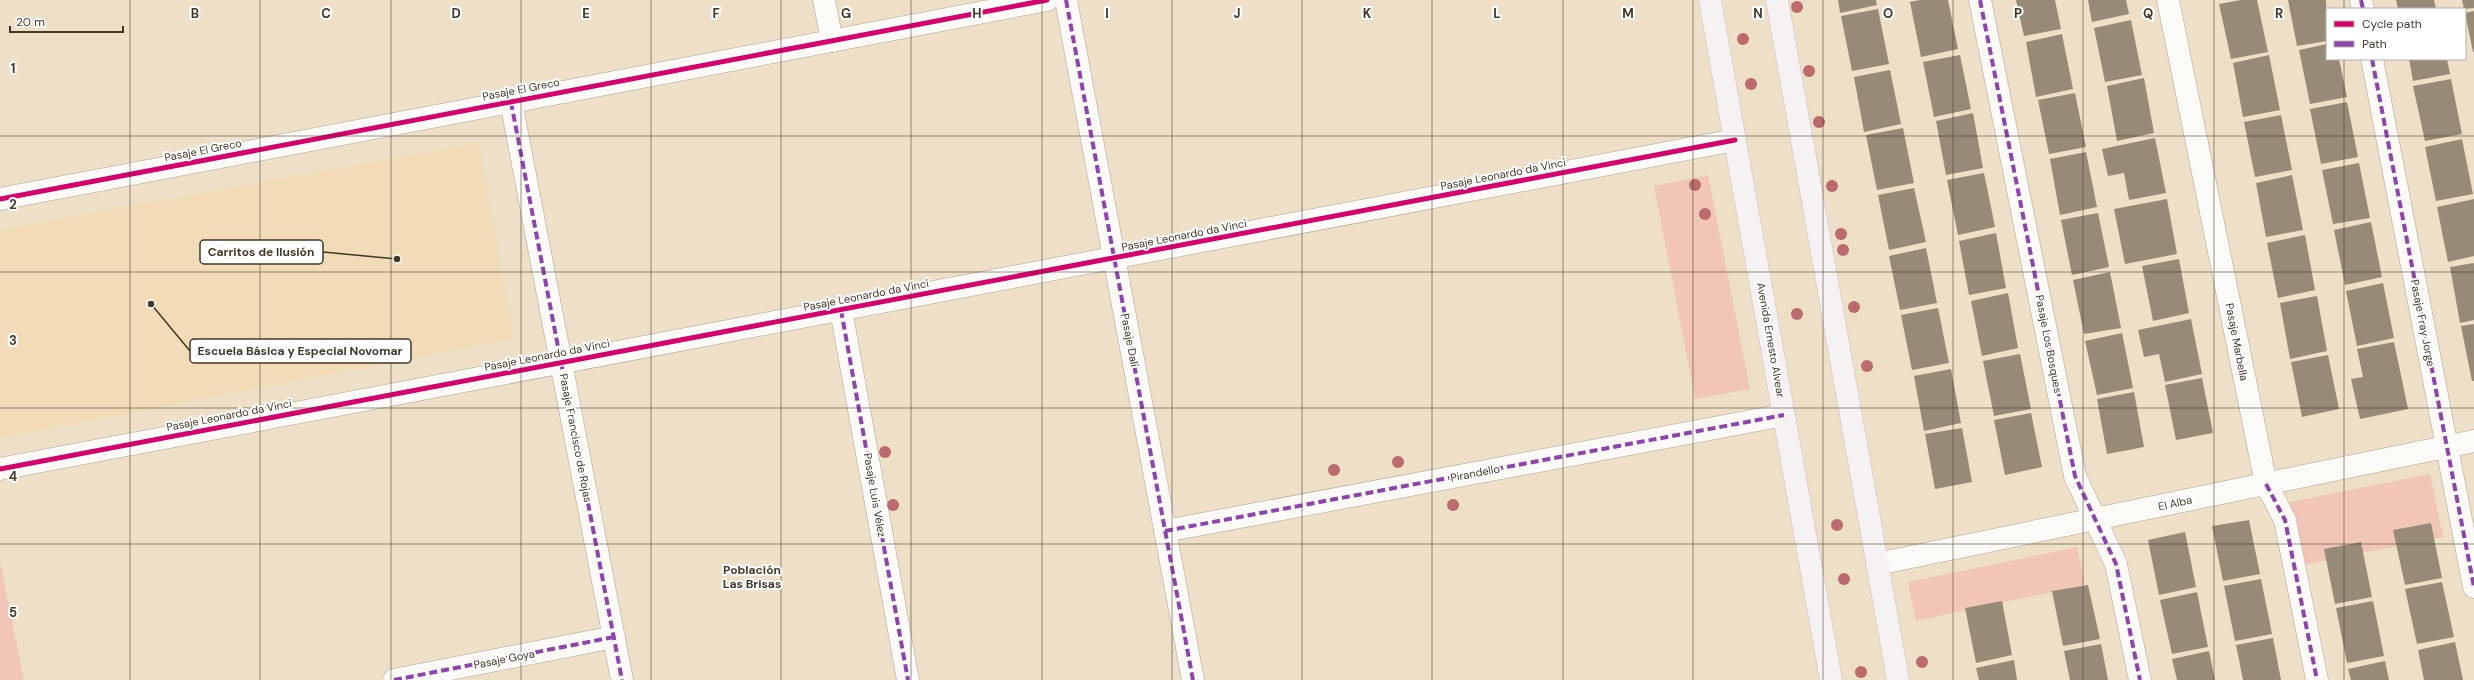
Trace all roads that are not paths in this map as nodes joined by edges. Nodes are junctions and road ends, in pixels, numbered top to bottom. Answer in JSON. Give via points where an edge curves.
{"nodes":[{"id":1,"x":824,"y":0,"type":"edge"},
{"id":2,"x":1066,"y":0,"type":"edge"},
{"id":3,"x":1710,"y":0,"type":"edge"},
{"id":4,"x":1777,"y":0,"type":"edge"},
{"id":5,"x":1980,"y":0,"type":"edge"},
{"id":6,"x":2168,"y":0,"type":"edge"},
{"id":7,"x":1034,"y":1,"type":"edge"},
{"id":8,"x":832,"y":41,"type":"junction"},
{"id":9,"x":2372,"y":60,"type":"edge"},
{"id":10,"x":511,"y":102,"type":"junction"},
{"id":11,"x":1735,"y":140,"type":"junction"},
{"id":12,"x":0,"y":198,"type":"edge"},
{"id":13,"x":1114,"y":258,"type":"junction"},
{"id":14,"x":841,"y":310,"type":"junction"},
{"id":15,"x":561,"y":363,"type":"junction"},
{"id":16,"x":1784,"y":415,"type":"junction"},
{"id":17,"x":2474,"y":441,"type":"edge"},
{"id":18,"x":2447,"y":447,"type":"junction"},
{"id":19,"x":0,"y":469,"type":"edge"},
{"id":20,"x":2266,"y":484,"type":"junction"},
{"id":21,"x":2095,"y":520,"type":"junction"},
{"id":22,"x":1165,"y":531,"type":"junction"},
{"id":23,"x":1877,"y":564,"type":"junction"},
{"id":24,"x":2474,"y":587,"type":"edge"},
{"id":25,"x":614,"y":637,"type":"junction"},
{"id":26,"x":394,"y":680,"type":"edge"},
{"id":27,"x":622,"y":680,"type":"edge"},
{"id":28,"x":908,"y":680,"type":"edge"},
{"id":29,"x":1193,"y":680,"type":"edge"},
{"id":30,"x":1831,"y":680,"type":"edge"},
{"id":31,"x":1898,"y":680,"type":"edge"},
{"id":32,"x":2140,"y":680,"type":"edge"},
{"id":33,"x":2317,"y":680,"type":"edge"}],
"edges":[{"from":1,"to":8,"type":"street"},
{"from":2,"to":13,"type":"street","name":"Pasaje Dali"},
{"from":3,"to":11,"type":"main road","name":"Avenida Ernesto Alvear"},
{"from":4,"to":23,"type":"main road"},
{"from":5,"to":21,"type":"street","name":"Pasaje Los Bosques","via":[[2075,476]]},
{"from":6,"to":20,"type":"street","name":"Pasaje Marbella"},
{"from":7,"to":8,"type":"street","name":"Pasaje El Greco"},
{"from":8,"to":10,"type":"street","name":"Pasaje El Greco"},
{"from":9,"to":18,"type":"street","name":"Pasaje Fray Jorge"},
{"from":10,"to":12,"type":"street","name":"Pasaje El Greco"},
{"from":10,"to":15,"type":"street","name":"Pasaje Francisco de Rojas"},
{"from":11,"to":13,"type":"street","name":"Pasaje Leonardo da Vinci"},
{"from":11,"to":16,"type":"main road","name":"Avenida Ernesto Alvear"},
{"from":13,"to":14,"type":"street","name":"Pasaje Leonardo da Vinci"},
{"from":13,"to":22,"type":"street","name":"Pasaje Dali"},
{"from":14,"to":15,"type":"street","name":"Pasaje Leonardo da Vinci"},
{"from":14,"to":28,"type":"street","name":"Pasaje Luis Vélez"},
{"from":15,"to":19,"type":"street","name":"Pasaje Leonardo da Vinci"},
{"from":15,"to":25,"type":"street","name":"Pasaje Francisco de Rojas"},
{"from":16,"to":22,"type":"street","name":"Pirandello"},
{"from":16,"to":30,"type":"main road","name":"Avenida Ernesto Alvear"},
{"from":17,"to":18,"type":"street","name":"El Alba"},
{"from":18,"to":20,"type":"street","name":"El Alba"},
{"from":18,"to":24,"type":"street","name":"Pasaje Fray Jorge"},
{"from":20,"to":21,"type":"street","name":"El Alba"},
{"from":20,"to":33,"type":"street","name":"Pasaje Marbella","via":[[2285,520]]},
{"from":21,"to":23,"type":"street","name":"El Alba"},
{"from":21,"to":32,"type":"street","name":"Pasaje Los Bosques","via":[[2116,564]]},
{"from":22,"to":29,"type":"street","name":"Pasaje Dali"},
{"from":23,"to":31,"type":"main road"},
{"from":25,"to":26,"type":"street","name":"Pasaje Goya"},
{"from":25,"to":27,"type":"street","name":"Pasaje Francisco de Rojas"}]}
